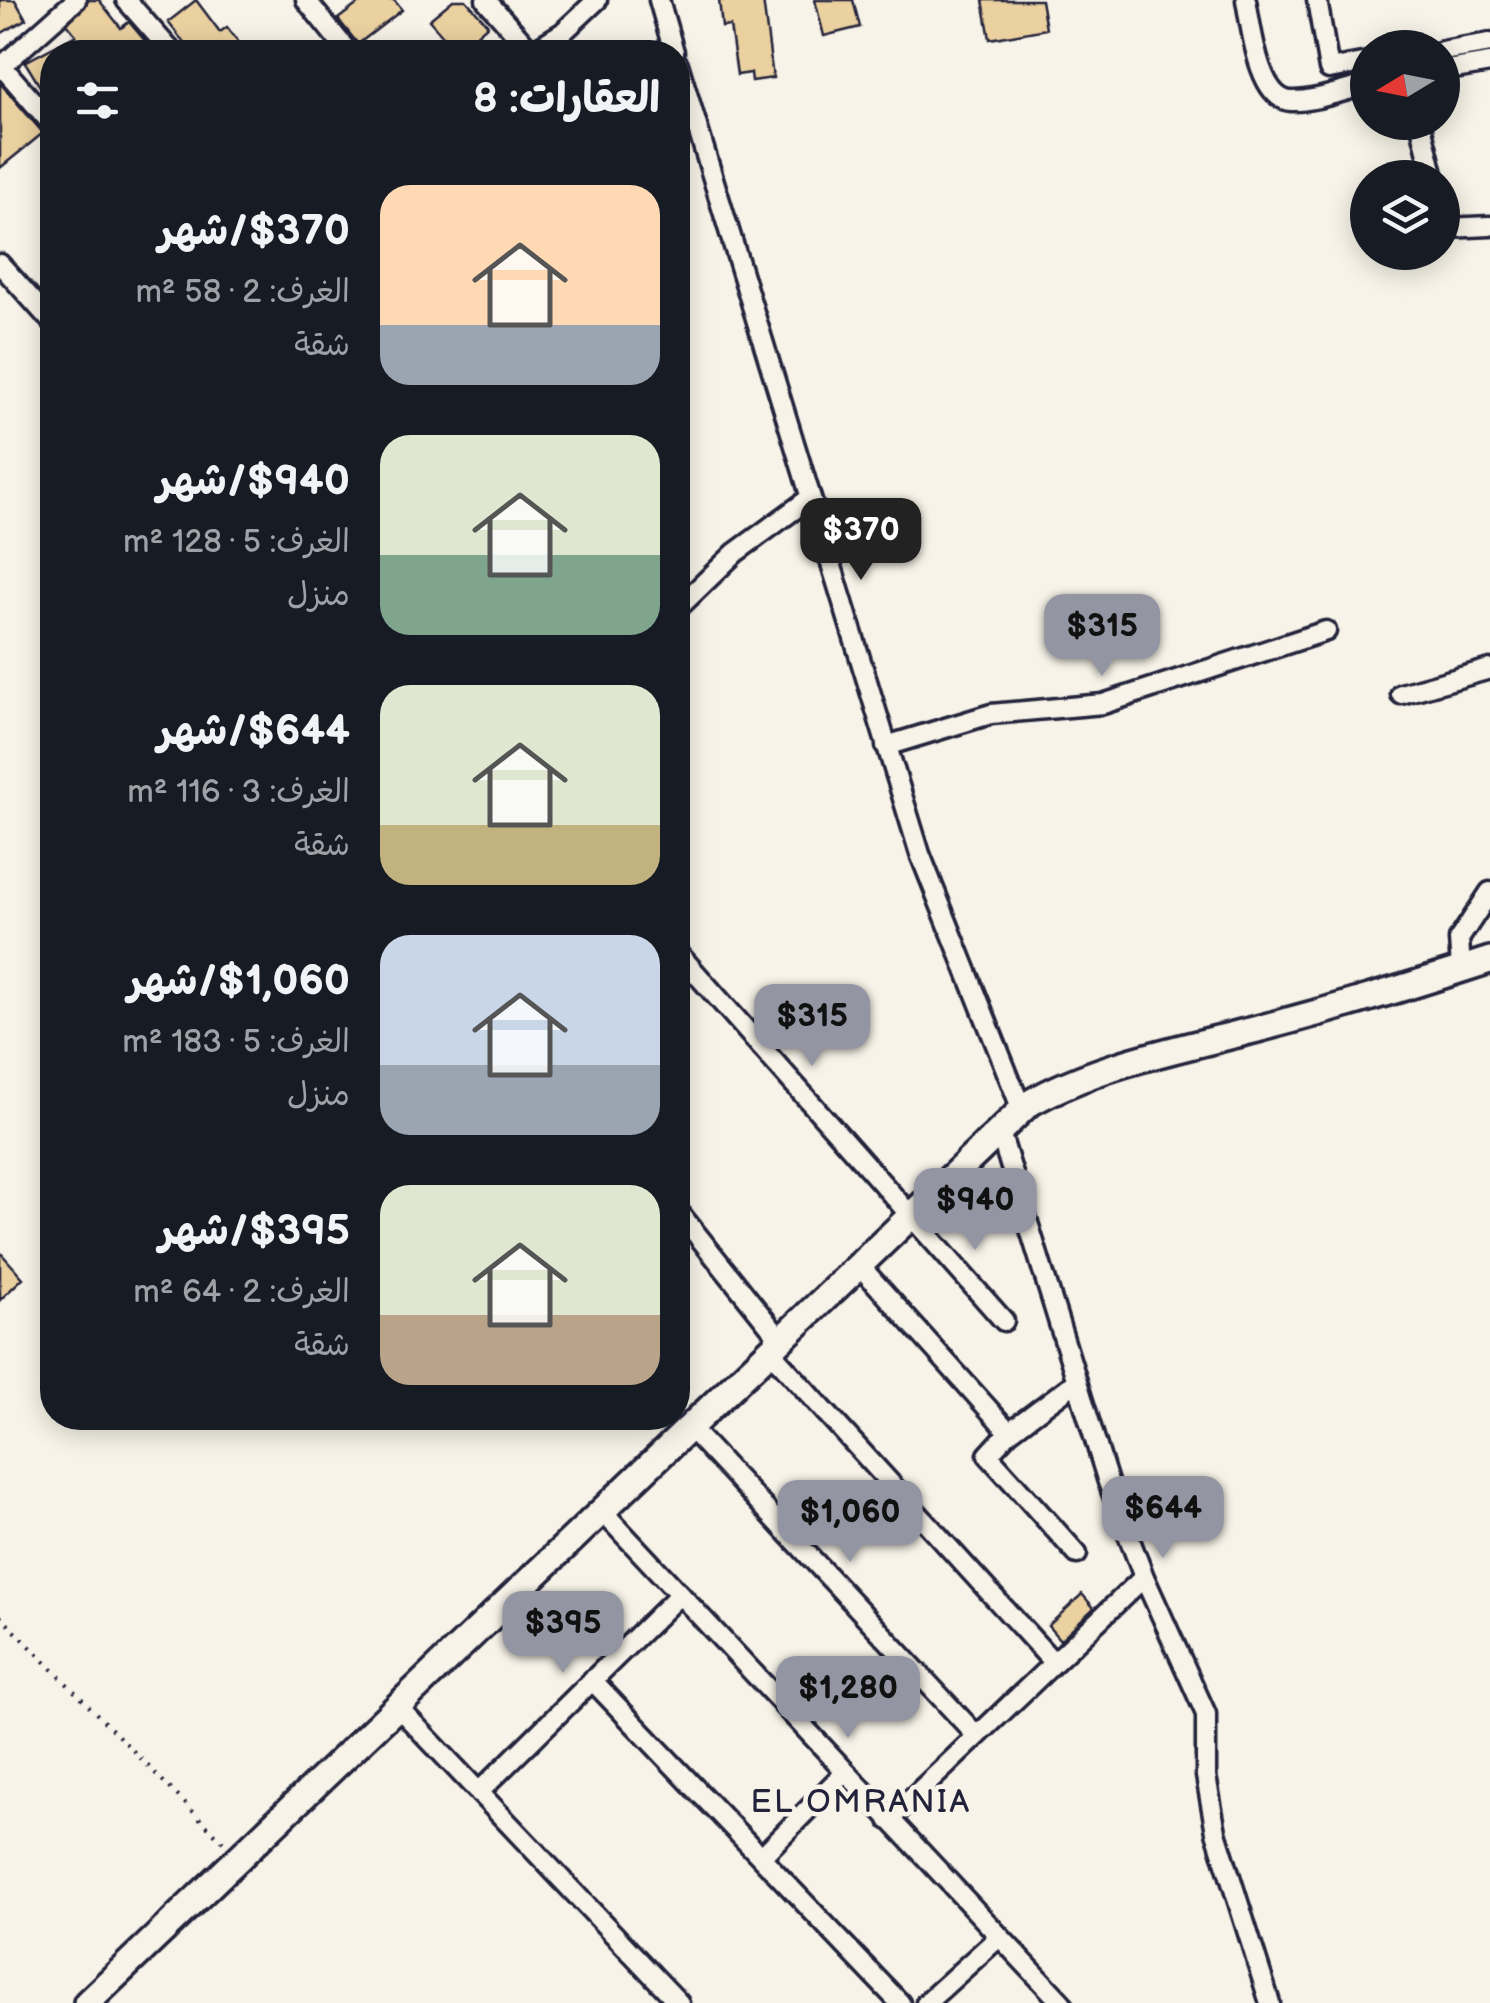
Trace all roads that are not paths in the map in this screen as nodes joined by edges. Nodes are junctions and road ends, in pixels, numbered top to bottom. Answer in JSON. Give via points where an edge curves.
{"nodes":[{"id":1,"x":76,"y":0,"type":"edge"},
{"id":2,"x":126,"y":0,"type":"edge"},
{"id":3,"x":306,"y":0,"type":"edge"},
{"id":4,"x":486,"y":0,"type":"edge"},
{"id":5,"x":596,"y":0,"type":"edge"},
{"id":6,"x":660,"y":0,"type":"edge"},
{"id":7,"x":1246,"y":0,"type":"edge"},
{"id":8,"x":1317,"y":0,"type":"edge"},
{"id":9,"x":161,"y":40,"type":"edge"},
{"id":10,"x":338,"y":40,"type":"edge"},
{"id":11,"x":521,"y":40,"type":"edge"},
{"id":12,"x":551,"y":40,"type":"edge"},
{"id":13,"x":671,"y":40,"type":"edge"},
{"id":14,"x":1490,"y":43,"type":"edge"},
{"id":15,"x":1460,"y":47,"type":"edge"},
{"id":16,"x":1490,"y":63,"type":"edge"},
{"id":17,"x":1,"y":65,"type":"edge"},
{"id":18,"x":1350,"y":65,"type":"edge"},
{"id":19,"x":1460,"y":68,"type":"edge"},
{"id":20,"x":1350,"y":89,"type":"edge"},
{"id":21,"x":40,"y":110,"type":"edge"},
{"id":22,"x":690,"y":139,"type":"edge"},
{"id":23,"x":1490,"y":226,"type":"edge"},
{"id":24,"x":1460,"y":227,"type":"edge"},
{"id":25,"x":0,"y":264,"type":"edge"},
{"id":26,"x":40,"y":309,"type":"edge"},
{"id":27,"x":810,"y":498,"type":"junction"},
{"id":28,"x":690,"y":596,"type":"edge"},
{"id":29,"x":1326,"y":631,"type":"dead end"},
{"id":30,"x":1490,"y":669,"type":"edge"},
{"id":31,"x":1401,"y":694,"type":"dead end"},
{"id":32,"x":886,"y":746,"type":"junction"},
{"id":33,"x":1490,"y":892,"type":"edge"},
{"id":34,"x":1490,"y":960,"type":"edge"},
{"id":35,"x":690,"y":967,"type":"edge"},
{"id":36,"x":1461,"y":970,"type":"junction"},
{"id":37,"x":1022,"y":1110,"type":"junction"},
{"id":38,"x":1000,"y":1132,"type":"junction"},
{"id":39,"x":911,"y":1217,"type":"junction"},
{"id":40,"x":690,"y":1228,"type":"edge"},
{"id":41,"x":860,"y":1266,"type":"junction"},
{"id":42,"x":1004,"y":1321,"type":"dead end"},
{"id":43,"x":776,"y":1346,"type":"junction"},
{"id":44,"x":1077,"y":1381,"type":"junction"},
{"id":45,"x":690,"y":1426,"type":"edge"},
{"id":46,"x":690,"y":1428,"type":"edge"},
{"id":47,"x":686,"y":1430,"type":"edge"},
{"id":48,"x":1009,"y":1432,"type":"junction"},
{"id":49,"x":602,"y":1511,"type":"junction"},
{"id":50,"x":1077,"y":1554,"type":"dead end"},
{"id":51,"x":1144,"y":1577,"type":"junction"},
{"id":52,"x":680,"y":1594,"type":"junction"},
{"id":53,"x":1054,"y":1663,"type":"junction"},
{"id":54,"x":592,"y":1680,"type":"junction"},
{"id":55,"x":397,"y":1706,"type":"junction"},
{"id":56,"x":977,"y":1736,"type":"junction"},
{"id":57,"x":845,"y":1772,"type":"junction"},
{"id":58,"x":479,"y":1792,"type":"junction"},
{"id":59,"x":889,"y":1820,"type":"junction"},
{"id":60,"x":761,"y":1857,"type":"junction"},
{"id":61,"x":999,"y":1938,"type":"junction"},
{"id":62,"x":88,"y":2003,"type":"edge"},
{"id":63,"x":678,"y":2003,"type":"edge"},
{"id":64,"x":900,"y":2003,"type":"edge"},
{"id":65,"x":926,"y":2003,"type":"edge"},
{"id":66,"x":1062,"y":2003,"type":"edge"},
{"id":67,"x":1270,"y":2003,"type":"edge"}],
"edges":[{"from":1,"to":17,"type":"street"},
{"from":2,"to":9,"type":"street"},
{"from":3,"to":10,"type":"street"},
{"from":4,"to":11,"type":"street"},
{"from":5,"to":12,"type":"street"},
{"from":6,"to":13,"type":"street"},
{"from":7,"to":20,"type":"street","via":[[1258,64],[1274,94],[1289,101]]},
{"from":8,"to":18,"type":"street","via":[[1329,69]]},
{"from":14,"to":15,"type":"street"},
{"from":16,"to":19,"type":"street"},
{"from":17,"to":21,"type":"street"},
{"from":22,"to":27,"type":"street"},
{"from":23,"to":24,"type":"street"},
{"from":25,"to":26,"type":"street"},
{"from":27,"to":28,"type":"street","via":[[735,553]]},
{"from":27,"to":32,"type":"street"},
{"from":29,"to":32,"type":"street","via":[[1103,704],[991,714]]},
{"from":30,"to":31,"type":"street"},
{"from":32,"to":37,"type":"street","via":[[920,854]]},
{"from":33,"to":36,"type":"street","via":[[1458,939]]},
{"from":34,"to":36,"type":"street"},
{"from":35,"to":39,"type":"street"},
{"from":36,"to":37,"type":"street","via":[[1116,1066],[1063,1084]]},
{"from":37,"to":38,"type":"street"},
{"from":38,"to":39,"type":"street"},
{"from":38,"to":44,"type":"street"},
{"from":39,"to":41,"type":"street"},
{"from":39,"to":42,"type":"street"},
{"from":40,"to":43,"type":"street"},
{"from":41,"to":43,"type":"street"},
{"from":41,"to":48,"type":"street"},
{"from":43,"to":45,"type":"street"},
{"from":43,"to":53,"type":"street"},
{"from":44,"to":48,"type":"street"},
{"from":44,"to":51,"type":"street"},
{"from":46,"to":56,"type":"street"},
{"from":47,"to":49,"type":"street"},
{"from":48,"to":50,"type":"street","via":[[988,1455]]},
{"from":49,"to":52,"type":"street"},
{"from":49,"to":55,"type":"street"},
{"from":51,"to":53,"type":"street"},
{"from":51,"to":67,"type":"street","via":[[1206,1714],[1206,1776],[1216,1832]]},
{"from":52,"to":54,"type":"street"},
{"from":52,"to":57,"type":"street"},
{"from":53,"to":56,"type":"street"},
{"from":54,"to":58,"type":"street"},
{"from":54,"to":60,"type":"street"},
{"from":55,"to":58,"type":"street"},
{"from":55,"to":62,"type":"street"},
{"from":56,"to":59,"type":"street"},
{"from":57,"to":59,"type":"street"},
{"from":57,"to":60,"type":"street"},
{"from":58,"to":63,"type":"street"},
{"from":59,"to":61,"type":"street"},
{"from":60,"to":64,"type":"street"},
{"from":61,"to":65,"type":"street"},
{"from":61,"to":66,"type":"street"}]}
